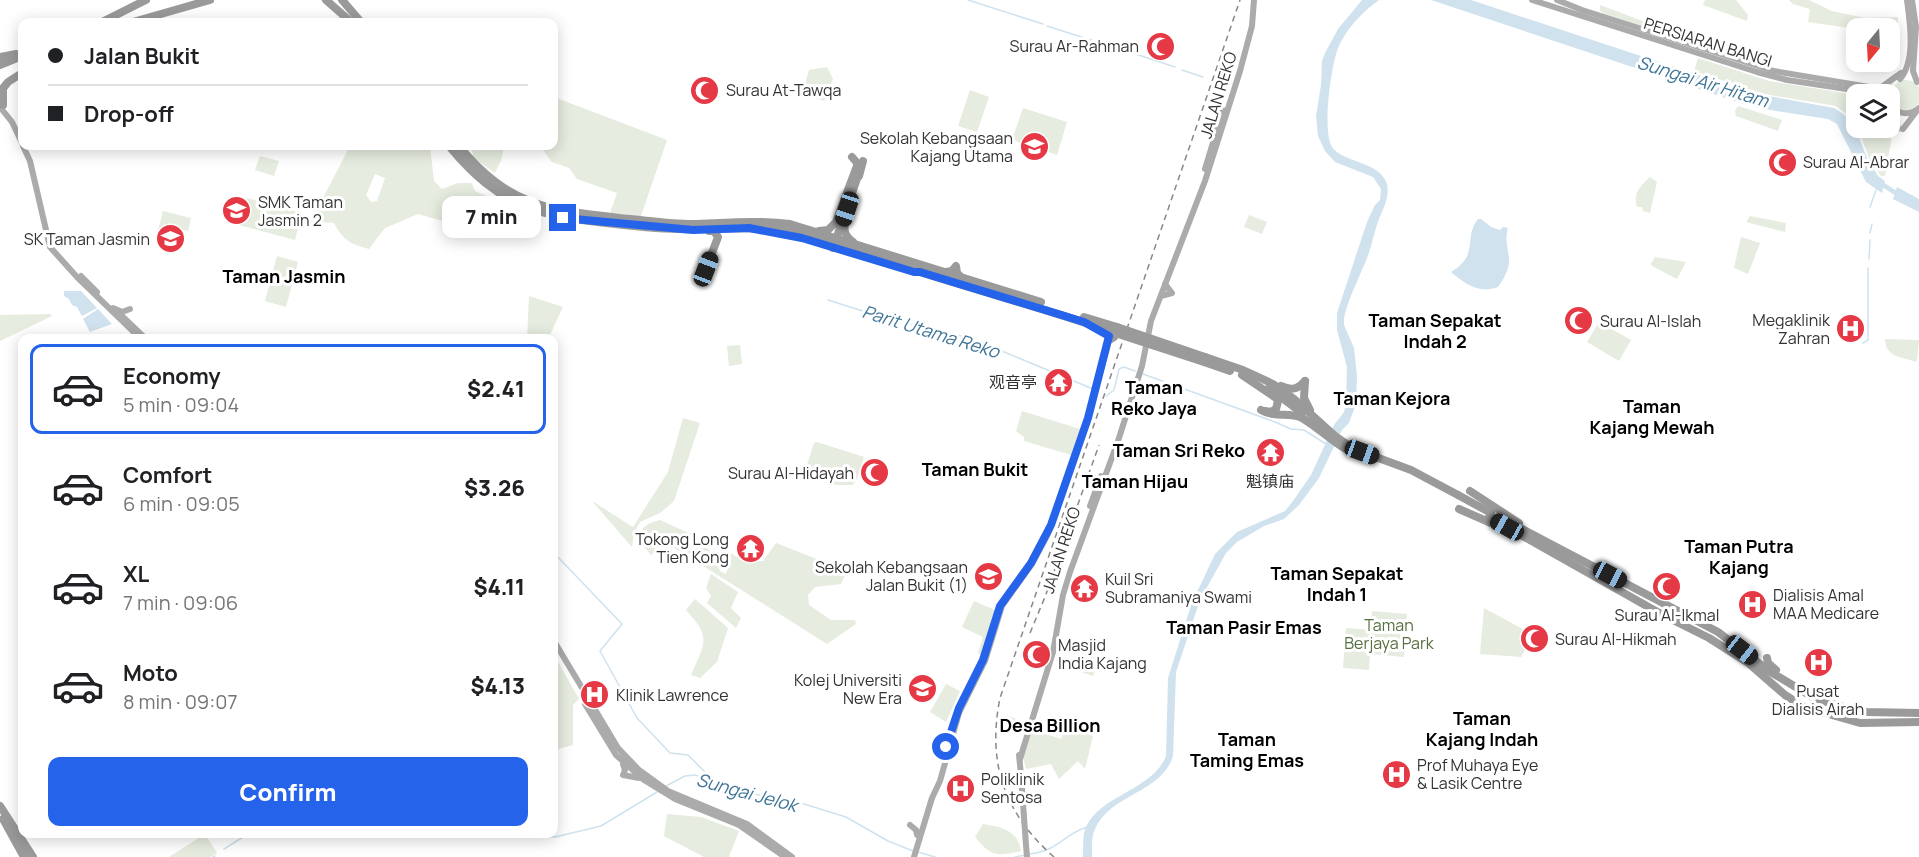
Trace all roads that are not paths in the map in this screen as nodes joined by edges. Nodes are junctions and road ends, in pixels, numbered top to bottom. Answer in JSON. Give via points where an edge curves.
{"nodes":[{"id":1,"x":146,"y":0,"type":"edge"},
{"id":2,"x":210,"y":0,"type":"edge"},
{"id":3,"x":327,"y":0,"type":"edge"},
{"id":4,"x":342,"y":0,"type":"edge"},
{"id":5,"x":1251,"y":0,"type":"edge"},
{"id":6,"x":1532,"y":0,"type":"edge"},
{"id":7,"x":1557,"y":0,"type":"edge"},
{"id":8,"x":1907,"y":0,"type":"edge"},
{"id":9,"x":1912,"y":0,"type":"edge"},
{"id":10,"x":1543,"y":4,"type":"junction"},
{"id":11,"x":1594,"y":12,"type":"junction"},
{"id":12,"x":110,"y":18,"type":"edge"},
{"id":13,"x":147,"y":18,"type":"edge"},
{"id":14,"x":347,"y":18,"type":"edge"},
{"id":15,"x":358,"y":18,"type":"edge"},
{"id":16,"x":1625,"y":30,"type":"junction"},
{"id":17,"x":18,"y":55,"type":"edge"},
{"id":18,"x":18,"y":56,"type":"edge"},
{"id":19,"x":0,"y":57,"type":"edge"},
{"id":20,"x":18,"y":62,"type":"edge"},
{"id":21,"x":1911,"y":62,"type":"junction"},
{"id":22,"x":0,"y":65,"type":"edge"},
{"id":23,"x":0,"y":69,"type":"edge"},
{"id":24,"x":18,"y":76,"type":"edge"},
{"id":25,"x":1900,"y":79,"type":"junction"},
{"id":26,"x":1918,"y":81,"type":"edge"},
{"id":27,"x":1888,"y":84,"type":"edge"},
{"id":28,"x":1894,"y":84,"type":"edge"},
{"id":29,"x":1846,"y":86,"type":"edge"},
{"id":30,"x":1846,"y":88,"type":"edge"},
{"id":31,"x":2,"y":90,"type":"edge"},
{"id":32,"x":3,"y":107,"type":"edge"},
{"id":33,"x":1919,"y":109,"type":"edge"},
{"id":34,"x":1900,"y":112,"type":"edge"},
{"id":35,"x":1900,"y":127,"type":"edge"},
{"id":36,"x":18,"y":128,"type":"edge"},
{"id":37,"x":18,"y":134,"type":"edge"},
{"id":38,"x":26,"y":150,"type":"edge"},
{"id":39,"x":453,"y":150,"type":"edge"},
{"id":40,"x":462,"y":150,"type":"edge"},
{"id":41,"x":852,"y":157,"type":"dead end"},
{"id":42,"x":860,"y":165,"type":"junction"},
{"id":43,"x":1198,"y":196,"type":"junction"},
{"id":44,"x":749,"y":228,"type":"junction"},
{"id":45,"x":693,"y":230,"type":"junction"},
{"id":46,"x":812,"y":230,"type":"junction"},
{"id":47,"x":860,"y":246,"type":"junction"},
{"id":48,"x":832,"y":248,"type":"junction"},
{"id":49,"x":706,"y":269,"type":"dead end"},
{"id":50,"x":920,"y":272,"type":"junction"},
{"id":51,"x":83,"y":284,"type":"junction"},
{"id":52,"x":113,"y":308,"type":"junction"},
{"id":53,"x":127,"y":318,"type":"junction"},
{"id":54,"x":138,"y":334,"type":"edge"},
{"id":55,"x":142,"y":334,"type":"edge"},
{"id":56,"x":1113,"y":336,"type":"junction"},
{"id":57,"x":1204,"y":360,"type":"junction"},
{"id":58,"x":1242,"y":375,"type":"junction"},
{"id":59,"x":1263,"y":379,"type":"junction"},
{"id":60,"x":1320,"y":426,"type":"junction"},
{"id":61,"x":1470,"y":491,"type":"dead end"},
{"id":62,"x":1490,"y":503,"type":"junction"},
{"id":63,"x":1459,"y":509,"type":"dead end"},
{"id":64,"x":1469,"y":513,"type":"junction"},
{"id":65,"x":1048,"y":531,"type":"junction"},
{"id":66,"x":1543,"y":544,"type":"junction"},
{"id":67,"x":558,"y":648,"type":"edge"},
{"id":68,"x":1742,"y":650,"type":"junction"},
{"id":69,"x":558,"y":656,"type":"edge"},
{"id":70,"x":1784,"y":681,"type":"junction"},
{"id":71,"x":1919,"y":712,"type":"edge"},
{"id":72,"x":594,"y":721,"type":"junction"},
{"id":73,"x":1917,"y":722,"type":"edge"},
{"id":74,"x":607,"y":731,"type":"junction"},
{"id":75,"x":607,"y":741,"type":"junction"},
{"id":76,"x":622,"y":758,"type":"junction"},
{"id":77,"x":631,"y":770,"type":"junction"},
{"id":78,"x":942,"y":770,"type":"junction"},
{"id":79,"x":644,"y":780,"type":"junction"},
{"id":80,"x":940,"y":781,"type":"junction"},
{"id":81,"x":656,"y":786,"type":"junction"},
{"id":82,"x":668,"y":792,"type":"junction"},
{"id":83,"x":685,"y":803,"type":"junction"},
{"id":84,"x":0,"y":806,"type":"edge"},
{"id":85,"x":711,"y":808,"type":"junction"},
{"id":86,"x":0,"y":814,"type":"edge"},
{"id":87,"x":921,"y":822,"type":"junction"},
{"id":88,"x":18,"y":834,"type":"edge"},
{"id":89,"x":917,"y":835,"type":"junction"},
{"id":90,"x":21,"y":838,"type":"edge"},
{"id":91,"x":913,"y":853,"type":"edge"},
{"id":92,"x":24,"y":857,"type":"edge"},
{"id":93,"x":33,"y":857,"type":"edge"},
{"id":94,"x":785,"y":857,"type":"edge"},
{"id":95,"x":794,"y":857,"type":"edge"},
{"id":96,"x":1027,"y":857,"type":"edge"}],
"edges":[{"from":1,"to":12,"type":"highway"},
{"from":2,"to":13,"type":"highway"},
{"from":3,"to":14,"type":"highway"},
{"from":4,"to":15,"type":"highway"},
{"from":5,"to":43,"type":"main road","name":"JALAN REKO","via":[[1239,67]]},
{"from":5,"to":43,"type":"main road","name":"JALAN REKO","via":[[1253,20],[1247,46],[1218,146]]},
{"from":6,"to":10,"type":"main road","name":"PERSIARAN BANGI"},
{"from":7,"to":11,"type":"main road"},
{"from":8,"to":21,"type":"main road"},
{"from":9,"to":21,"type":"main road","via":[[1916,27]]},
{"from":10,"to":11,"type":"main road"},
{"from":10,"to":16,"type":"main road","name":"PERSIARAN BANGI"},
{"from":11,"to":16,"type":"main road"},
{"from":11,"to":29,"type":"main road","name":"PERSIARAN BANGI","via":[[1758,67]]},
{"from":16,"to":30,"type":"main road","name":"PERSIARAN BANGI","via":[[1757,72]]},
{"from":17,"to":19,"type":"highway"},
{"from":18,"to":22,"type":"highway"},
{"from":20,"to":23,"type":"highway"},
{"from":21,"to":25,"type":"main road"},
{"from":21,"to":26,"type":"main road"},
{"from":21,"to":27,"type":"main road"},
{"from":24,"to":31,"type":"highway"},
{"from":25,"to":26,"type":"main road"},
{"from":25,"to":28,"type":"main road"},
{"from":31,"to":32,"type":"highway"},
{"from":32,"to":36,"type":"main road"},
{"from":32,"to":37,"type":"main road"},
{"from":33,"to":34,"type":"main road"},
{"from":33,"to":35,"type":"main road"},
{"from":38,"to":51,"type":"main road","via":[[50,247]]},
{"from":39,"to":45,"type":"highway","via":[[492,189],[530,209],[574,220]]},
{"from":40,"to":46,"type":"highway","via":[[495,183],[532,203],[555,210],[690,224],[777,223]]},
{"from":41,"to":42,"type":"highway"},
{"from":42,"to":46,"type":"highway","via":[[834,226],[825,231]]},
{"from":42,"to":47,"type":"highway","via":[[844,231]]},
{"from":42,"to":48,"type":"highway","bridge":true},
{"from":43,"to":96,"type":"main road","name":"JALAN REKO","bridge":true,"via":[[1166,284],[1172,292],[1161,296],[1144,355],[1066,573],[1049,651],[1021,745]]},
{"from":44,"to":45,"type":"highway"},
{"from":44,"to":48,"type":"highway"},
{"from":44,"to":50,"type":"highway","via":[[801,234]]},
{"from":45,"to":49,"type":"highway","via":[[714,231],[718,236]]},
{"from":46,"to":47,"type":"highway"},
{"from":47,"to":56,"type":"highway","via":[[945,273],[956,266],[962,278]]},
{"from":48,"to":50,"type":"highway"},
{"from":50,"to":56,"type":"highway","via":[[1084,322]]},
{"from":51,"to":52,"type":"main road"},
{"from":51,"to":53,"type":"main road"},
{"from":52,"to":53,"type":"main road"},
{"from":52,"to":53,"type":"main road"},
{"from":53,"to":54,"type":"main road"},
{"from":53,"to":55,"type":"main road"},
{"from":56,"to":57,"type":"highway","bridge":true},
{"from":56,"to":57,"type":"highway","bridge":true},
{"from":56,"to":65,"type":"main road"},
{"from":57,"to":58,"type":"highway"},
{"from":57,"to":59,"type":"highway"},
{"from":58,"to":60,"type":"highway","via":[[1272,390]]},
{"from":58,"to":60,"type":"highway","via":[[1276,398],[1278,405],[1274,410],[1261,411],[1300,417]]},
{"from":59,"to":60,"type":"highway","via":[[1288,395]]},
{"from":59,"to":60,"type":"highway","via":[[1291,390],[1305,381],[1305,401]]},
{"from":60,"to":66,"type":"highway","bridge":true,"via":[[1354,449],[1420,474]]},
{"from":61,"to":62,"type":"highway"},
{"from":62,"to":64,"type":"highway","via":[[1475,500]]},
{"from":62,"to":66,"type":"highway"},
{"from":63,"to":64,"type":"highway"},
{"from":64,"to":66,"type":"highway","via":[[1532,544]]},
{"from":65,"to":78,"type":"main road","via":[[1032,564],[1002,606],[985,661],[959,713]]},
{"from":65,"to":87,"type":"main road","via":[[1000,606],[983,660],[955,720]]},
{"from":66,"to":68,"type":"highway","via":[[1718,632]]},
{"from":66,"to":73,"type":"highway","via":[[1729,650],[1804,707],[1860,723]]},
{"from":67,"to":74,"type":"main road"},
{"from":68,"to":70,"type":"highway"},
{"from":68,"to":70,"type":"highway","via":[[1762,658]]},
{"from":69,"to":72,"type":"main road"},
{"from":70,"to":71,"type":"highway","via":[[1814,698],[1846,708]]},
{"from":72,"to":74,"type":"main road"},
{"from":72,"to":75,"type":"main road"},
{"from":74,"to":75,"type":"main road"},
{"from":74,"to":76,"type":"main road"},
{"from":75,"to":76,"type":"main road"},
{"from":76,"to":77,"type":"main road"},
{"from":76,"to":79,"type":"main road","via":[[623,775]]},
{"from":76,"to":81,"type":"main road"},
{"from":77,"to":79,"type":"main road"},
{"from":77,"to":81,"type":"main road"},
{"from":78,"to":80,"type":"main road"},
{"from":78,"to":80,"type":"main road","via":[[948,776]]},
{"from":79,"to":81,"type":"main road"},
{"from":80,"to":91,"type":"main road"},
{"from":81,"to":82,"type":"main road"},
{"from":82,"to":83,"type":"main road"},
{"from":82,"to":85,"type":"main road"},
{"from":83,"to":85,"type":"main road"},
{"from":83,"to":94,"type":"main road","via":[[739,825]]},
{"from":84,"to":88,"type":"highway"},
{"from":85,"to":95,"type":"main road","via":[[747,824]]},
{"from":86,"to":92,"type":"highway"},
{"from":87,"to":89,"type":"main road"},
{"from":87,"to":89,"type":"main road","via":[[912,826]]},
{"from":89,"to":91,"type":"main road"},
{"from":90,"to":93,"type":"highway"}]}
